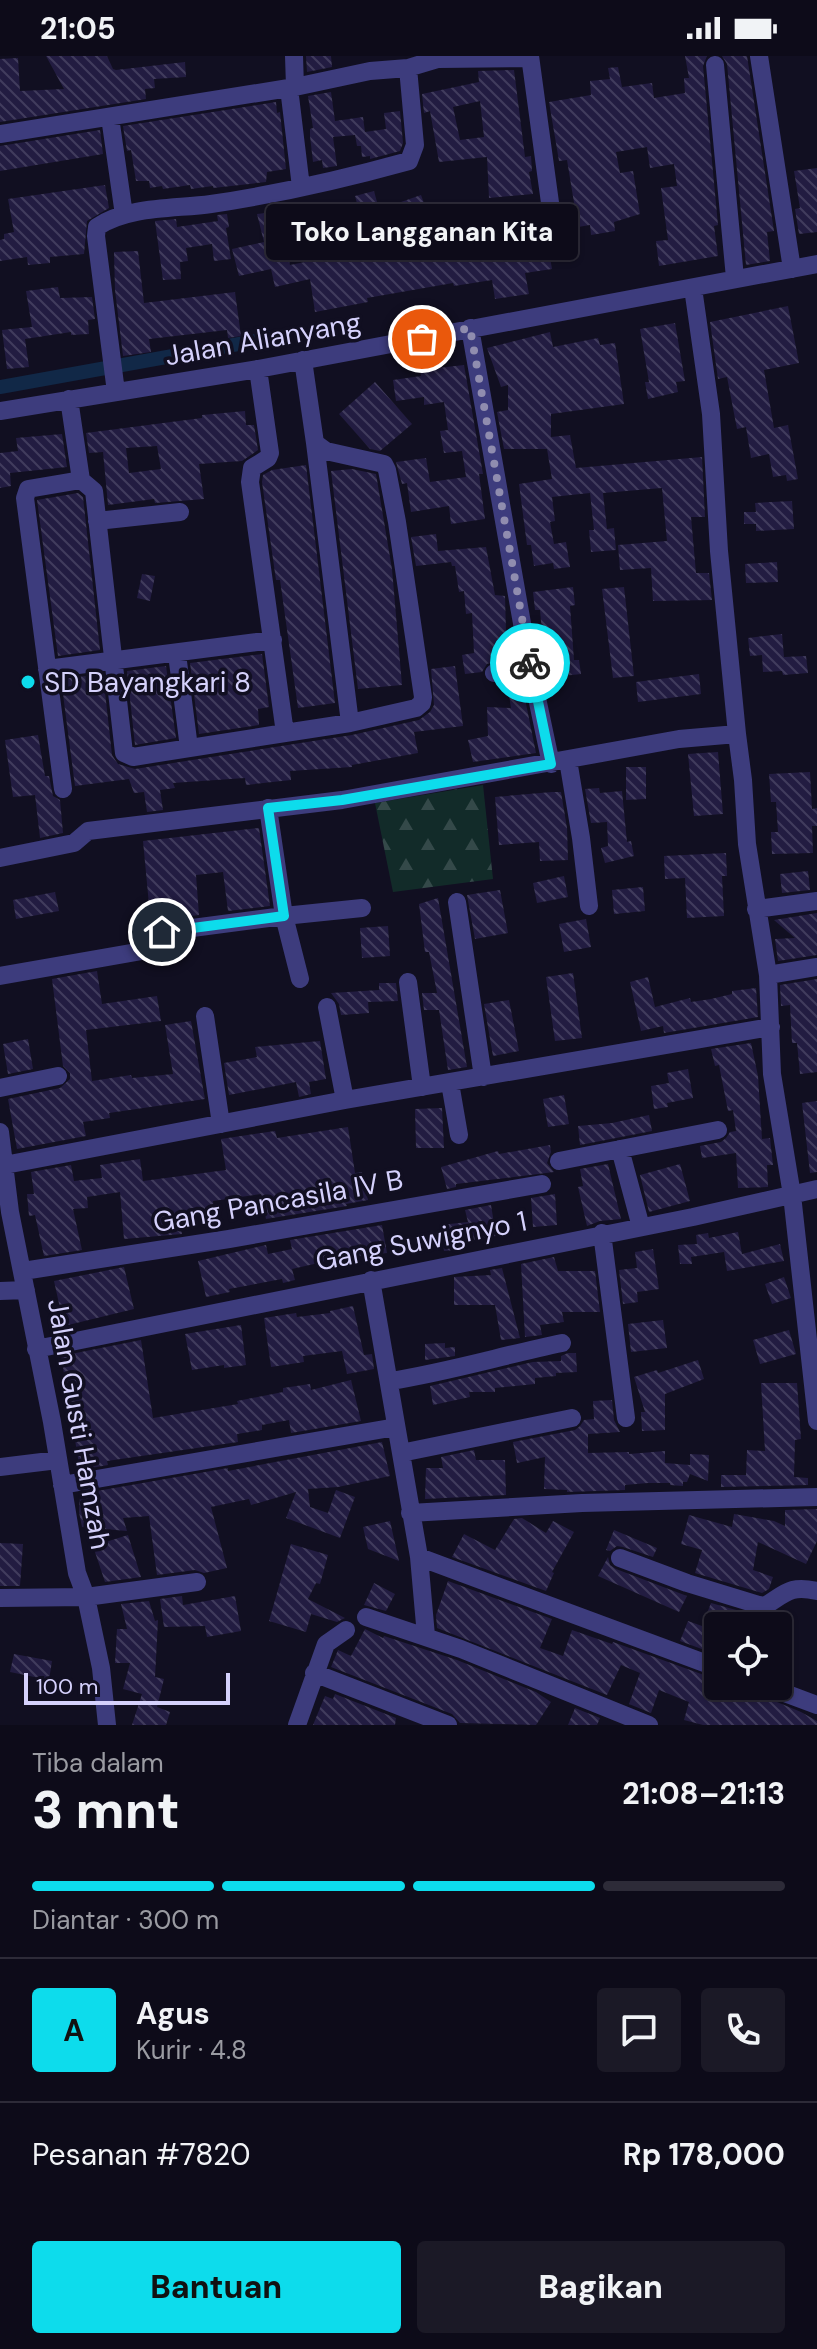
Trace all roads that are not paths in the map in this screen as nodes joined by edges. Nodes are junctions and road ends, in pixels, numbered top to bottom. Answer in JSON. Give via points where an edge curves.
{"nodes":[{"id":1,"x":294,"y":56,"type":"edge"},
{"id":2,"x":759,"y":56,"type":"edge"},
{"id":3,"x":460,"y":57,"type":"edge"},
{"id":4,"x":530,"y":57,"type":"edge"},
{"id":5,"x":369,"y":63,"type":"edge"},
{"id":6,"x":715,"y":65,"type":"dead end"},
{"id":7,"x":408,"y":68,"type":"junction"},
{"id":8,"x":292,"y":88,"type":"junction"},
{"id":9,"x":110,"y":117,"type":"junction"},
{"id":10,"x":0,"y":134,"type":"edge"},
{"id":11,"x":301,"y":187,"type":"junction"},
{"id":12,"x":124,"y":215,"type":"junction"},
{"id":13,"x":554,"y":232,"type":"dead end"},
{"id":14,"x":817,"y":264,"type":"edge"},
{"id":15,"x":792,"y":269,"type":"junction"},
{"id":16,"x":735,"y":278,"type":"junction"},
{"id":17,"x":693,"y":288,"type":"junction"},
{"id":18,"x":470,"y":328,"type":"junction"},
{"id":19,"x":303,"y":360,"type":"junction"},
{"id":20,"x":258,"y":369,"type":"junction"},
{"id":21,"x":115,"y":387,"type":"junction"},
{"id":22,"x":69,"y":399,"type":"junction"},
{"id":23,"x":0,"y":411,"type":"edge"},
{"id":24,"x":315,"y":443,"type":"junction"},
{"id":25,"x":81,"y":480,"type":"junction"},
{"id":26,"x":180,"y":512,"type":"dead end"},
{"id":27,"x":97,"y":521,"type":"junction"},
{"id":28,"x":273,"y":640,"type":"junction"},
{"id":29,"x":177,"y":654,"type":"junction"},
{"id":30,"x":113,"y":662,"type":"junction"},
{"id":31,"x":530,"y":665,"type":"junction"},
{"id":32,"x":47,"y":669,"type":"junction"},
{"id":33,"x":494,"y":673,"type":"dead end"},
{"id":34,"x":350,"y":723,"type":"junction"},
{"id":35,"x":285,"y":733,"type":"junction"},
{"id":36,"x":737,"y":734,"type":"junction"},
{"id":37,"x":189,"y":748,"type":"junction"},
{"id":38,"x":560,"y":762,"type":"junction"},
{"id":39,"x":63,"y":789,"type":"dead end"},
{"id":40,"x":268,"y":808,"type":"junction"},
{"id":41,"x":0,"y":858,"type":"edge"},
{"id":42,"x":817,"y":901,"type":"edge"},
{"id":43,"x":457,"y":902,"type":"dead end"},
{"id":44,"x":589,"y":906,"type":"dead end"},
{"id":45,"x":362,"y":908,"type":"dead end"},
{"id":46,"x":756,"y":909,"type":"junction"},
{"id":47,"x":284,"y":916,"type":"junction"},
{"id":48,"x":162,"y":932,"type":"dead end"},
{"id":49,"x":142,"y":951,"type":"dead end"},
{"id":50,"x":817,"y":967,"type":"edge"},
{"id":51,"x":768,"y":975,"type":"junction"},
{"id":52,"x":0,"y":976,"type":"edge"},
{"id":53,"x":300,"y":979,"type":"dead end"},
{"id":54,"x":408,"y":982,"type":"dead end"},
{"id":55,"x":327,"y":1007,"type":"dead end"},
{"id":56,"x":205,"y":1016,"type":"dead end"},
{"id":57,"x":771,"y":1027,"type":"junction"},
{"id":58,"x":58,"y":1076,"type":"dead end"},
{"id":59,"x":483,"y":1077,"type":"junction"},
{"id":60,"x":450,"y":1083,"type":"junction"},
{"id":61,"x":422,"y":1087,"type":"junction"},
{"id":62,"x":0,"y":1088,"type":"edge"},
{"id":63,"x":345,"y":1100,"type":"junction"},
{"id":64,"x":221,"y":1124,"type":"junction"},
{"id":65,"x":718,"y":1130,"type":"dead end"},
{"id":66,"x":0,"y":1132,"type":"edge"},
{"id":67,"x":459,"y":1135,"type":"dead end"},
{"id":68,"x":620,"y":1149,"type":"junction"},
{"id":69,"x":559,"y":1161,"type":"dead end"},
{"id":70,"x":2,"y":1166,"type":"edge"},
{"id":71,"x":542,"y":1184,"type":"dead end"},
{"id":72,"x":817,"y":1189,"type":"edge"},
{"id":73,"x":792,"y":1195,"type":"junction"},
{"id":74,"x":641,"y":1227,"type":"junction"},
{"id":75,"x":602,"y":1233,"type":"junction"},
{"id":76,"x":371,"y":1280,"type":"junction"},
{"id":77,"x":25,"y":1281,"type":"junction"},
{"id":78,"x":0,"y":1291,"type":"edge"},
{"id":79,"x":810,"y":1300,"type":"edge"},
{"id":80,"x":562,"y":1343,"type":"dead end"},
{"id":81,"x":36,"y":1349,"type":"junction"},
{"id":82,"x":390,"y":1381,"type":"junction"},
{"id":83,"x":815,"y":1387,"type":"edge"},
{"id":84,"x":572,"y":1418,"type":"dead end"},
{"id":85,"x":626,"y":1418,"type":"dead end"},
{"id":86,"x":817,"y":1421,"type":"edge"},
{"id":87,"x":396,"y":1427,"type":"junction"},
{"id":88,"x":401,"y":1453,"type":"junction"},
{"id":89,"x":58,"y":1460,"type":"junction"},
{"id":90,"x":0,"y":1467,"type":"edge"},
{"id":91,"x":62,"y":1485,"type":"junction"},
{"id":92,"x":817,"y":1497,"type":"edge"},
{"id":93,"x":410,"y":1513,"type":"junction"},
{"id":94,"x":419,"y":1557,"type":"junction"},
{"id":95,"x":620,"y":1558,"type":"dead end"},
{"id":96,"x":197,"y":1582,"type":"dead end"},
{"id":97,"x":817,"y":1591,"type":"edge"},
{"id":98,"x":86,"y":1597,"type":"junction"},
{"id":99,"x":0,"y":1598,"type":"edge"},
{"id":100,"x":366,"y":1617,"type":"dead end"},
{"id":101,"x":346,"y":1630,"type":"dead end"},
{"id":102,"x":426,"y":1636,"type":"junction"},
{"id":103,"x":704,"y":1663,"type":"edge"},
{"id":104,"x":314,"y":1673,"type":"junction"},
{"id":105,"x":792,"y":1696,"type":"edge"},
{"id":106,"x":817,"y":1705,"type":"edge"},
{"id":107,"x":107,"y":1725,"type":"edge"},
{"id":108,"x":297,"y":1725,"type":"edge"},
{"id":109,"x":448,"y":1725,"type":"edge"},
{"id":110,"x":649,"y":1725,"type":"edge"}],
"edges":[{"from":1,"to":8,"type":"street"},
{"from":2,"to":15,"type":"street"},
{"from":3,"to":4,"type":"street"},
{"from":3,"to":7,"type":"street"},
{"from":4,"to":13,"type":"street"},
{"from":5,"to":7,"type":"street"},
{"from":5,"to":8,"type":"street"},
{"from":6,"to":16,"type":"street"},
{"from":7,"to":11,"type":"street","via":[[415,145],[409,161]]},
{"from":8,"to":9,"type":"street"},
{"from":8,"to":11,"type":"street"},
{"from":9,"to":10,"type":"street"},
{"from":9,"to":12,"type":"street"},
{"from":11,"to":12,"type":"street"},
{"from":12,"to":21,"type":"street","via":[[101,224],[96,232]]},
{"from":14,"to":15,"type":"street","name":"Jalan Alianyang"},
{"from":15,"to":16,"type":"street","name":"Jalan Alianyang"},
{"from":16,"to":17,"type":"street","name":"Jalan Alianyang"},
{"from":17,"to":18,"type":"street","name":"Jalan Alianyang"},
{"from":17,"to":36,"type":"street","via":[[711,414]]},
{"from":18,"to":19,"type":"street","name":"Jalan Alianyang"},
{"from":18,"to":31,"type":"street"},
{"from":19,"to":20,"type":"street","name":"Jalan Alianyang"},
{"from":19,"to":24,"type":"street"},
{"from":20,"to":21,"type":"street","name":"Jalan Alianyang"},
{"from":20,"to":28,"type":"street","via":[[270,453],[252,468],[250,482]]},
{"from":21,"to":22,"type":"street","name":"Jalan Alianyang"},
{"from":22,"to":23,"type":"street","name":"Jalan Alianyang"},
{"from":22,"to":25,"type":"street"},
{"from":24,"to":34,"type":"street"},
{"from":24,"to":34,"type":"street","via":[[326,451],[384,464],[387,470],[423,697],[416,708]]},
{"from":25,"to":27,"type":"street","via":[[94,491]]},
{"from":25,"to":32,"type":"street","via":[[25,493]]},
{"from":26,"to":27,"type":"street"},
{"from":27,"to":30,"type":"street"},
{"from":28,"to":29,"type":"street"},
{"from":28,"to":35,"type":"street"},
{"from":29,"to":30,"type":"street"},
{"from":29,"to":37,"type":"street"},
{"from":30,"to":32,"type":"street"},
{"from":30,"to":37,"type":"street","via":[[124,753],[133,757]]},
{"from":31,"to":33,"type":"street"},
{"from":31,"to":38,"type":"street"},
{"from":32,"to":39,"type":"street"},
{"from":34,"to":35,"type":"street"},
{"from":35,"to":37,"type":"street"},
{"from":36,"to":38,"type":"street","via":[[679,739]]},
{"from":36,"to":46,"type":"street"},
{"from":38,"to":40,"type":"street"},
{"from":38,"to":44,"type":"street","via":[[581,838]]},
{"from":40,"to":41,"type":"street","via":[[88,831],[74,843]]},
{"from":40,"to":47,"type":"street"},
{"from":42,"to":46,"type":"street"},
{"from":43,"to":59,"type":"street"},
{"from":45,"to":47,"type":"street"},
{"from":46,"to":51,"type":"street"},
{"from":47,"to":48,"type":"street"},
{"from":47,"to":53,"type":"street"},
{"from":49,"to":52,"type":"street"},
{"from":50,"to":51,"type":"street"},
{"from":51,"to":57,"type":"street"},
{"from":54,"to":61,"type":"street"},
{"from":55,"to":63,"type":"street"},
{"from":56,"to":64,"type":"street"},
{"from":57,"to":59,"type":"street"},
{"from":57,"to":73,"type":"street","via":[[772,1074]]},
{"from":58,"to":62,"type":"street"},
{"from":59,"to":60,"type":"street"},
{"from":60,"to":61,"type":"street"},
{"from":60,"to":67,"type":"street"},
{"from":61,"to":63,"type":"street"},
{"from":63,"to":64,"type":"street"},
{"from":64,"to":70,"type":"street"},
{"from":65,"to":68,"type":"street"},
{"from":66,"to":70,"type":"street","name":"Jalan Gusti Hamzah"},
{"from":68,"to":69,"type":"street"},
{"from":68,"to":74,"type":"street"},
{"from":70,"to":77,"type":"street","name":"Jalan Gusti Hamzah"},
{"from":71,"to":77,"type":"street","name":"Gang Pancasila IV B"},
{"from":72,"to":73,"type":"street","name":"Gang Suwignyo 1"},
{"from":73,"to":74,"type":"street","name":"Gang Suwignyo 1"},
{"from":73,"to":79,"type":"street"},
{"from":74,"to":75,"type":"street","name":"Gang Suwignyo 1"},
{"from":75,"to":76,"type":"street","name":"Gang Suwignyo 1"},
{"from":75,"to":85,"type":"street"},
{"from":76,"to":81,"type":"street","name":"Gang Suwignyo 1"},
{"from":76,"to":82,"type":"street"},
{"from":77,"to":78,"type":"street","name":"Gang Pancasila IV B"},
{"from":77,"to":81,"type":"street","name":"Jalan Gusti Hamzah"},
{"from":79,"to":83,"type":"street"},
{"from":80,"to":82,"type":"street"},
{"from":81,"to":89,"type":"street","name":"Jalan Gusti Hamzah"},
{"from":82,"to":87,"type":"street"},
{"from":83,"to":86,"type":"street"},
{"from":84,"to":88,"type":"street"},
{"from":87,"to":88,"type":"street"},
{"from":87,"to":91,"type":"street"},
{"from":88,"to":93,"type":"street"},
{"from":89,"to":90,"type":"street"},
{"from":89,"to":91,"type":"street","name":"Jalan Gusti Hamzah"},
{"from":91,"to":98,"type":"street","name":"Jalan Gusti Hamzah"},
{"from":92,"to":93,"type":"street"},
{"from":93,"to":94,"type":"street"},
{"from":94,"to":102,"type":"street"},
{"from":94,"to":103,"type":"street"},
{"from":95,"to":97,"type":"street","via":[[759,1605],[792,1589]]},
{"from":96,"to":98,"type":"street"},
{"from":98,"to":99,"type":"street"},
{"from":98,"to":107,"type":"street","name":"Jalan Gusti Hamzah"},
{"from":100,"to":102,"type":"street"},
{"from":101,"to":104,"type":"street","via":[[326,1644]]},
{"from":102,"to":110,"type":"street"},
{"from":104,"to":108,"type":"street"},
{"from":104,"to":109,"type":"street"},
{"from":105,"to":106,"type":"street"}]}
